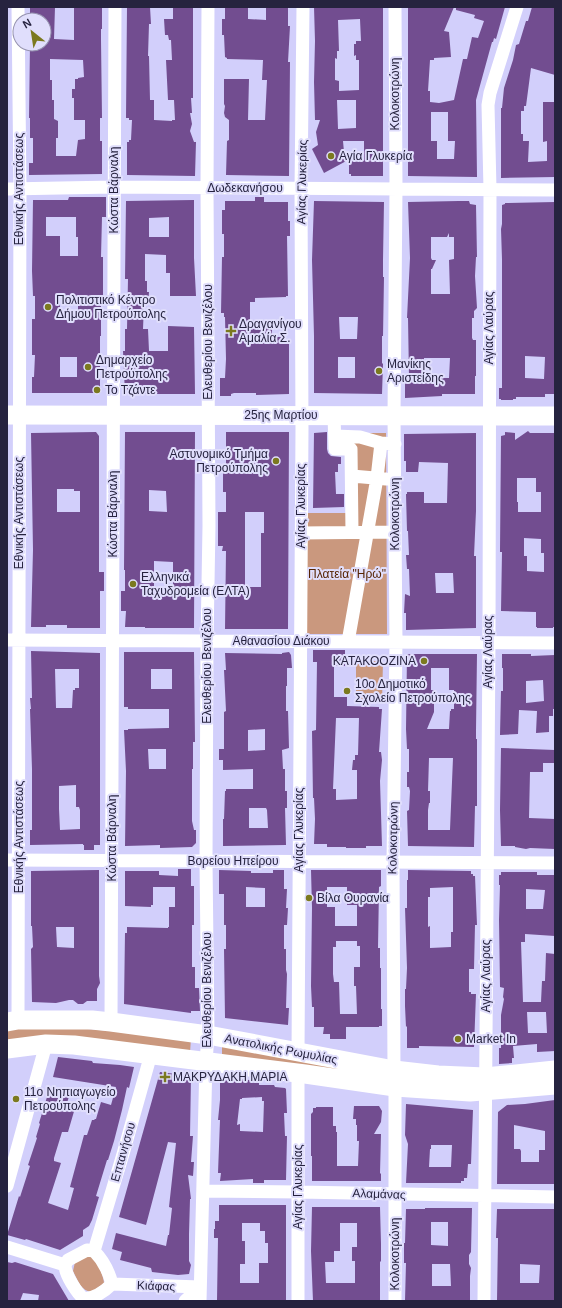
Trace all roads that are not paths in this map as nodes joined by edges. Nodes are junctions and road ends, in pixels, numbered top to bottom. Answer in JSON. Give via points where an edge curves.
{"nodes":[{"id":1,"x":18,"y":7,"type":"edge"},
{"id":2,"x":115,"y":7,"type":"edge"},
{"id":3,"x":208,"y":7,"type":"edge"},
{"id":4,"x":303,"y":7,"type":"edge"},
{"id":5,"x":395,"y":7,"type":"edge"},
{"id":6,"x":517,"y":7,"type":"edge"},
{"id":7,"x":114,"y":187,"type":"junction"},
{"id":8,"x":207,"y":188,"type":"junction"},
{"id":9,"x":396,"y":188,"type":"junction"},
{"id":10,"x":13,"y":189,"type":"edge"},
{"id":11,"x":301,"y":189,"type":"junction"},
{"id":12,"x":490,"y":189,"type":"junction"},
{"id":13,"x":555,"y":190,"type":"edge"},
{"id":14,"x":13,"y":415,"type":"edge"},
{"id":15,"x":114,"y":415,"type":"junction"},
{"id":16,"x":208,"y":415,"type":"junction"},
{"id":17,"x":301,"y":415,"type":"junction"},
{"id":18,"x":334,"y":415,"type":"junction"},
{"id":19,"x":394,"y":415,"type":"junction"},
{"id":20,"x":489,"y":415,"type":"junction"},
{"id":21,"x":555,"y":416,"type":"edge"},
{"id":22,"x":335,"y":436,"type":"junction"},
{"id":23,"x":381,"y":443,"type":"junction"},
{"id":24,"x":395,"y":444,"type":"junction"},
{"id":25,"x":352,"y":476,"type":"junction"},
{"id":26,"x":394,"y":479,"type":"junction"},
{"id":27,"x":377,"y":480,"type":"junction"},
{"id":28,"x":383,"y":499,"type":"junction"},
{"id":29,"x":369,"y":528,"type":"junction"},
{"id":30,"x":352,"y":532,"type":"junction"},
{"id":31,"x":395,"y":532,"type":"junction"},
{"id":32,"x":301,"y":533,"type":"junction"},
{"id":33,"x":13,"y":640,"type":"edge"},
{"id":34,"x":112,"y":641,"type":"junction"},
{"id":35,"x":207,"y":641,"type":"junction"},
{"id":36,"x":300,"y":641,"type":"junction"},
{"id":37,"x":348,"y":642,"type":"junction"},
{"id":38,"x":396,"y":642,"type":"junction"},
{"id":39,"x":489,"y":642,"type":"junction"},
{"id":40,"x":555,"y":643,"type":"edge"},
{"id":41,"x":13,"y":860,"type":"edge"},
{"id":42,"x":112,"y":861,"type":"junction"},
{"id":43,"x":206,"y":861,"type":"junction"},
{"id":44,"x":299,"y":862,"type":"junction"},
{"id":45,"x":393,"y":862,"type":"junction"},
{"id":46,"x":487,"y":863,"type":"junction"},
{"id":47,"x":555,"y":863,"type":"edge"},
{"id":48,"x":13,"y":1021,"type":"edge"},
{"id":49,"x":111,"y":1022,"type":"junction"},
{"id":50,"x":208,"y":1035,"type":"junction"},
{"id":51,"x":46,"y":1044,"type":"junction"},
{"id":52,"x":7,"y":1049,"type":"edge"},
{"id":53,"x":298,"y":1052,"type":"junction"},
{"id":54,"x":151,"y":1054,"type":"junction"},
{"id":55,"x":206,"y":1062,"type":"junction"},
{"id":56,"x":555,"y":1070,"type":"edge"},
{"id":57,"x":298,"y":1073,"type":"junction"},
{"id":58,"x":394,"y":1079,"type":"junction"},
{"id":59,"x":485,"y":1084,"type":"junction"},
{"id":60,"x":555,"y":1085,"type":"edge"},
{"id":61,"x":7,"y":1186,"type":"edge"},
{"id":62,"x":203,"y":1191,"type":"junction"},
{"id":63,"x":299,"y":1192,"type":"junction"},
{"id":64,"x":395,"y":1195,"type":"junction"},
{"id":65,"x":484,"y":1196,"type":"junction"},
{"id":66,"x":555,"y":1197,"type":"edge"},
{"id":67,"x":7,"y":1247,"type":"edge"},
{"id":68,"x":94,"y":1251,"type":"junction"},
{"id":69,"x":64,"y":1266,"type":"junction"},
{"id":70,"x":112,"y":1284,"type":"junction"},
{"id":71,"x":200,"y":1287,"type":"junction"},
{"id":72,"x":83,"y":1300,"type":"edge"},
{"id":73,"x":185,"y":1301,"type":"edge"},
{"id":74,"x":200,"y":1301,"type":"edge"},
{"id":75,"x":298,"y":1301,"type":"edge"},
{"id":76,"x":395,"y":1301,"type":"edge"},
{"id":77,"x":484,"y":1301,"type":"edge"}],
"edges":[{"from":1,"to":10,"type":"street","name":"Εθνικής Αντιστάσεως"},
{"from":2,"to":7,"type":"street","name":"Κώστα Βάρναλη"},
{"from":3,"to":8,"type":"street","name":"Ελευθερίου Βενιζέλου"},
{"from":4,"to":11,"type":"street","name":"Αγίας Γλυκερίας"},
{"from":5,"to":9,"type":"street","name":"Κολοκοτρώνη"},
{"from":6,"to":12,"type":"street","name":"Αγίας Λαύρας","via":[[488,105]]},
{"from":7,"to":8,"type":"street","name":"Δωδεκανήσου"},
{"from":7,"to":10,"type":"street","name":"Δωδεκανήσου"},
{"from":7,"to":15,"type":"street","name":"Κώστα Βάρναλη"},
{"from":8,"to":11,"type":"street","name":"Δωδεκανήσου"},
{"from":8,"to":16,"type":"street","name":"Ελευθερίου Βενιζέλου"},
{"from":9,"to":11,"type":"street","name":"Δωδεκανήσου"},
{"from":9,"to":12,"type":"street","name":"Δωδεκανήσου"},
{"from":9,"to":19,"type":"street","name":"Κολοκοτρώνη"},
{"from":10,"to":14,"type":"street","name":"Εθνικής Αντιστάσεως"},
{"from":11,"to":17,"type":"street","name":"Αγίας Γλυκερίας"},
{"from":12,"to":13,"type":"street","name":"Δωδεκανήσου"},
{"from":12,"to":20,"type":"street","name":"Αγίας Λαύρας"},
{"from":14,"to":15,"type":"main road","name":"25ης Μαρτίου"},
{"from":14,"to":33,"type":"street","name":"Εθνικής Αντιστάσεως"},
{"from":15,"to":16,"type":"main road","name":"25ης Μαρτίου"},
{"from":15,"to":34,"type":"street","name":"Κώστα Βάρναλη"},
{"from":16,"to":17,"type":"main road","name":"25ης Μαρτίου"},
{"from":16,"to":35,"type":"street","name":"Ελευθερίου Βενιζέλου"},
{"from":17,"to":18,"type":"main road","name":"25ης Μαρτίου"},
{"from":17,"to":32,"type":"street","name":"Αγίας Γλυκερίας"},
{"from":18,"to":19,"type":"main road","name":"25ης Μαρτίου"},
{"from":18,"to":22,"type":"street"},
{"from":19,"to":20,"type":"main road","name":"25ης Μαρτίου"},
{"from":19,"to":24,"type":"street","name":"Κολοκοτρώνη"},
{"from":20,"to":21,"type":"main road","name":"25ης Μαρτίου"},
{"from":20,"to":39,"type":"street","name":"Αγίας Λαύρας"},
{"from":22,"to":23,"type":"street","via":[[360,437]]},
{"from":22,"to":25,"type":"street","via":[[335,448],[351,448]]},
{"from":23,"to":24,"type":"street"},
{"from":23,"to":27,"type":"street"},
{"from":24,"to":26,"type":"street","name":"Κολοκοτρώνη"},
{"from":25,"to":27,"type":"street"},
{"from":25,"to":30,"type":"street"},
{"from":26,"to":27,"type":"street"},
{"from":26,"to":28,"type":"street","name":"Κολοκοτρώνη"},
{"from":27,"to":28,"type":"street","via":[[384,482]]},
{"from":28,"to":29,"type":"street","via":[[378,525]]},
{"from":28,"to":31,"type":"street","name":"Κολοκοτρώνη"},
{"from":29,"to":30,"type":"street"},
{"from":29,"to":31,"type":"street"},
{"from":29,"to":37,"type":"street"},
{"from":30,"to":32,"type":"street"},
{"from":31,"to":38,"type":"street","name":"Κολοκοτρώνη"},
{"from":32,"to":36,"type":"street","name":"Αγίας Γλυκερίας"},
{"from":33,"to":34,"type":"street","name":"Αθανασίου Διάκου"},
{"from":33,"to":41,"type":"street","name":"Εθνικής Αντιστάσεως"},
{"from":34,"to":35,"type":"street","name":"Αθανασίου Διάκου"},
{"from":34,"to":42,"type":"street","name":"Κώστα Βάρναλη"},
{"from":35,"to":36,"type":"street","name":"Αθανασίου Διάκου"},
{"from":35,"to":43,"type":"street","name":"Ελευθερίου Βενιζέλου"},
{"from":36,"to":37,"type":"street","name":"Αθανασίου Διάκου"},
{"from":36,"to":44,"type":"street","name":"Αγίας Γλυκερίας"},
{"from":37,"to":38,"type":"street","name":"Αθανασίου Διάκου"},
{"from":38,"to":39,"type":"street","name":"Αθανασίου Διάκου"},
{"from":38,"to":45,"type":"street","name":"Κολοκοτρώνη"},
{"from":39,"to":40,"type":"street","name":"Αθανασίου Διάκου"},
{"from":39,"to":46,"type":"street","name":"Αγίας Λαύρας"},
{"from":41,"to":42,"type":"street","name":"Βορείου Ηπείρου"},
{"from":41,"to":48,"type":"street","name":"Εθνικής Αντιστάσεως"},
{"from":42,"to":43,"type":"street","name":"Βορείου Ηπείρου"},
{"from":42,"to":49,"type":"street","name":"Κώστα Βάρναλη"},
{"from":43,"to":44,"type":"street","name":"Βορείου Ηπείρου"},
{"from":43,"to":50,"type":"street","name":"Ελευθερίου Βενιζέλου"},
{"from":44,"to":45,"type":"street","name":"Βορείου Ηπείρου"},
{"from":44,"to":53,"type":"street","name":"Αγίας Γλυκερίας"},
{"from":45,"to":46,"type":"street","name":"Βορείου Ηπείρου"},
{"from":45,"to":58,"type":"street","name":"Κολοκοτρώνη"},
{"from":46,"to":47,"type":"street","name":"Βορείου Ηπείρου"},
{"from":46,"to":59,"type":"street","name":"Αγίας Λαύρας"},
{"from":48,"to":49,"type":"main road","name":"Ανατολικής Ρωμυλίας"},
{"from":49,"to":50,"type":"main road","name":"Ανατολικής Ρωμυλίας"},
{"from":50,"to":53,"type":"main road","name":"Ανατολικής Ρωμυλίας"},
{"from":50,"to":55,"type":"street","name":"Ελευθερίου Βενιζέλου"},
{"from":51,"to":52,"type":"main road","name":"Ανατολικής Ρωμυλίας"},
{"from":51,"to":54,"type":"main road","name":"Ανατολικής Ρωμυλίας"},
{"from":51,"to":61,"type":"street"},
{"from":53,"to":58,"type":"main road","name":"Ανατολικής Ρωμυλίας"},
{"from":54,"to":55,"type":"main road","name":"Ανατολικής Ρωμυλίας"},
{"from":54,"to":68,"type":"street","name":"Επτανήσου"},
{"from":55,"to":57,"type":"main road","name":"Ανατολικής Ρωμυλίας"},
{"from":55,"to":62,"type":"street","name":"Ελευθερίου Βενιζέλου"},
{"from":56,"to":59,"type":"main road","name":"Ανατολικής Ρωμυλίας"},
{"from":57,"to":58,"type":"main road","name":"Ανατολικής Ρωμυλίας"},
{"from":57,"to":63,"type":"street","name":"Αγίας Γλυκερίας"},
{"from":58,"to":59,"type":"main road","name":"Ανατολικής Ρωμυλίας","via":[[456,1092]]},
{"from":58,"to":64,"type":"street","name":"Κολοκοτρώνη"},
{"from":59,"to":60,"type":"main road","name":"Ανατολικής Ρωμυλίας"},
{"from":59,"to":65,"type":"street","name":"Αγίας Λαύρας"},
{"from":62,"to":63,"type":"street","name":"Αλαμάνας"},
{"from":62,"to":71,"type":"street","name":"Ελευθερίου Βενιζέλου"},
{"from":63,"to":64,"type":"street","name":"Αλαμάνας"},
{"from":63,"to":75,"type":"street","name":"Αγίας Γλυκερίας"},
{"from":64,"to":65,"type":"street","name":"Αλαμάνας"},
{"from":64,"to":76,"type":"street","name":"Κολοκοτρώνη"},
{"from":65,"to":66,"type":"street","name":"Αλαμάνας"},
{"from":65,"to":77,"type":"street","name":"Αγίας Λαύρας"},
{"from":67,"to":69,"type":"street"},
{"from":68,"to":69,"type":"street","via":[[87,1250],[68,1260]]},
{"from":68,"to":70,"type":"street","via":[[110,1276]]},
{"from":69,"to":72,"type":"street"},
{"from":70,"to":71,"type":"street","name":"Κιάφας"},
{"from":70,"to":72,"type":"street","via":[[106,1290]]},
{"from":71,"to":73,"type":"street"},
{"from":71,"to":74,"type":"street","name":"Ελευθερίου Βενιζέλου"}]}
